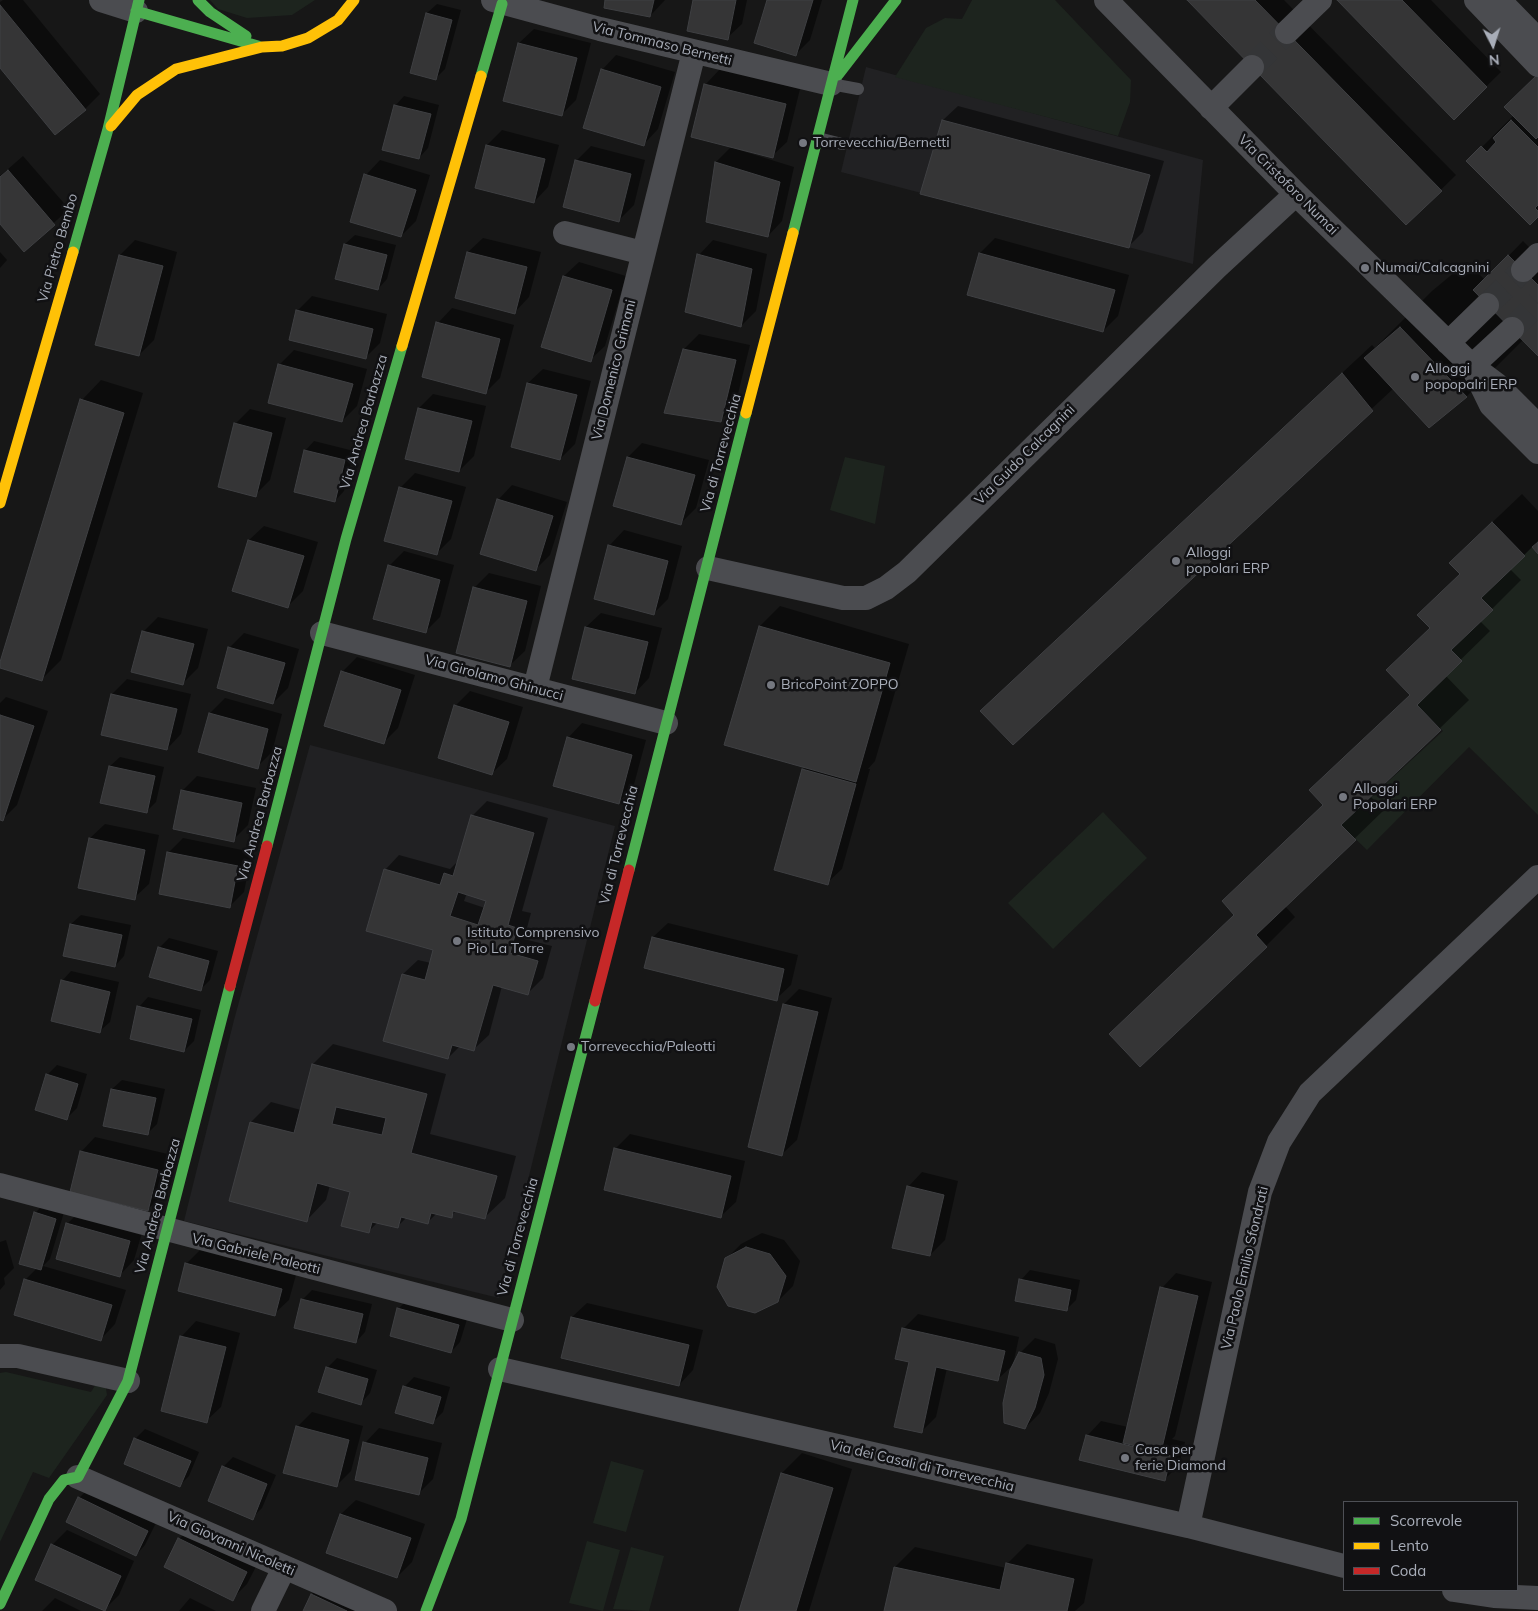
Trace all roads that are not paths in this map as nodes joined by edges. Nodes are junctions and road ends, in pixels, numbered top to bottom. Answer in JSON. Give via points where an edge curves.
{"nodes":[{"id":1,"x":101,"y":0,"type":"edge"},
{"id":2,"x":198,"y":0,"type":"edge"},
{"id":3,"x":354,"y":0,"type":"edge"},
{"id":4,"x":853,"y":0,"type":"edge"},
{"id":5,"x":896,"y":0,"type":"edge"},
{"id":6,"x":1106,"y":0,"type":"edge"},
{"id":7,"x":1320,"y":0,"type":"edge"},
{"id":8,"x":1476,"y":0,"type":"edge"},
{"id":9,"x":1499,"y":0,"type":"edge"},
{"id":10,"x":498,"y":2,"type":"edge"},
{"id":11,"x":137,"y":5,"type":"edge"},
{"id":12,"x":1286,"y":32,"type":"tunnel mouth"},
{"id":13,"x":1538,"y":40,"type":"edge"},
{"id":14,"x":262,"y":48,"type":"junction"},
{"id":15,"x":694,"y":52,"type":"junction"},
{"id":16,"x":1538,"y":65,"type":"edge"},
{"id":17,"x":1252,"y":67,"type":"tunnel mouth"},
{"id":18,"x":831,"y":84,"type":"junction"},
{"id":19,"x":858,"y":89,"type":"dead end"},
{"id":20,"x":1211,"y":108,"type":"junction"},
{"id":21,"x":108,"y":129,"type":"junction"},
{"id":22,"x":818,"y":138,"type":"junction"},
{"id":23,"x":842,"y":144,"type":"dead end"},
{"id":24,"x":1296,"y":194,"type":"junction"},
{"id":25,"x":565,"y":233,"type":"dead end"},
{"id":26,"x":643,"y":253,"type":"junction"},
{"id":27,"x":1486,"y":305,"type":"tunnel mouth"},
{"id":28,"x":1512,"y":329,"type":"tunnel mouth"},
{"id":29,"x":1448,"y":343,"type":"junction"},
{"id":30,"x":1472,"y":366,"type":"junction"},
{"id":31,"x":1538,"y":426,"type":"edge"},
{"id":32,"x":1538,"y":452,"type":"edge"},
{"id":33,"x":0,"y":503,"type":"edge"},
{"id":34,"x":708,"y":568,"type":"junction"},
{"id":35,"x":322,"y":633,"type":"junction"},
{"id":36,"x":534,"y":688,"type":"junction"},
{"id":37,"x":666,"y":723,"type":"junction"},
{"id":38,"x":1538,"y":877,"type":"edge"},
{"id":39,"x":0,"y":1185,"type":"edge"},
{"id":40,"x":167,"y":1230,"type":"junction"},
{"id":41,"x":512,"y":1320,"type":"junction"},
{"id":42,"x":0,"y":1356,"type":"edge"},
{"id":43,"x":500,"y":1368,"type":"junction"},
{"id":44,"x":128,"y":1381,"type":"junction"},
{"id":45,"x":78,"y":1477,"type":"junction"},
{"id":46,"x":1188,"y":1526,"type":"junction"},
{"id":47,"x":1343,"y":1566,"type":"edge"},
{"id":48,"x":284,"y":1568,"type":"junction"},
{"id":49,"x":1457,"y":1591,"type":"edge"},
{"id":50,"x":1538,"y":1598,"type":"edge"},
{"id":51,"x":0,"y":1604,"type":"edge"},
{"id":52,"x":1497,"y":1604,"type":"edge"},
{"id":53,"x":263,"y":1611,"type":"edge"},
{"id":54,"x":385,"y":1611,"type":"edge"},
{"id":55,"x":426,"y":1611,"type":"edge"}],
"edges":[{"from":1,"to":11,"type":"street"},
{"from":2,"to":14,"type":"street"},
{"from":3,"to":14,"type":"street","via":[[338,20],[316,35],[282,46]]},
{"from":4,"to":18,"type":"street","name":"Via di Torrevecchia"},
{"from":5,"to":18,"type":"street","name":"Via di Torrevecchia"},
{"from":6,"to":20,"type":"street","name":"Via Cristoforo Numai"},
{"from":7,"to":12,"type":"street"},
{"from":8,"to":16,"type":"street"},
{"from":9,"to":13,"type":"street"},
{"from":10,"to":15,"type":"street","name":"Via Tommaso Bernetti"},
{"from":10,"to":35,"type":"street","name":"Via Andrea Barbazza"},
{"from":11,"to":14,"type":"street"},
{"from":11,"to":21,"type":"street","name":"Via Pietro Bembo"},
{"from":14,"to":21,"type":"street","via":[[198,62],[168,73],[138,95]]},
{"from":15,"to":18,"type":"street","name":"Via Tommaso Bernetti"},
{"from":15,"to":26,"type":"street","name":"Via Domenico Grimani"},
{"from":17,"to":20,"type":"street"},
{"from":18,"to":19,"type":"lane"},
{"from":18,"to":22,"type":"street","name":"Via di Torrevecchia"},
{"from":20,"to":24,"type":"street","name":"Via Cristoforo Numai"},
{"from":21,"to":33,"type":"street","name":"Via Pietro Bembo"},
{"from":22,"to":23,"type":"lane"},
{"from":22,"to":34,"type":"street","name":"Via di Torrevecchia"},
{"from":24,"to":29,"type":"street","name":"Via Cristoforo Numai"},
{"from":24,"to":34,"type":"street","name":"Via Guido Calcagnini","via":[[1217,267],[907,572],[886,588],[866,598],[843,598]]},
{"from":25,"to":26,"type":"street"},
{"from":26,"to":36,"type":"street","name":"Via Domenico Grimani"},
{"from":27,"to":29,"type":"street"},
{"from":28,"to":30,"type":"street"},
{"from":29,"to":30,"type":"street","name":"Via Cristoforo Numai"},
{"from":30,"to":31,"type":"street","name":"Via Cristoforo Numai","via":[[1496,384]]},
{"from":30,"to":32,"type":"street","name":"Via Cristoforo Numai","via":[[1491,405]]},
{"from":34,"to":37,"type":"street","name":"Via di Torrevecchia"},
{"from":35,"to":36,"type":"street","name":"Via Girolamo Ghinucci"},
{"from":35,"to":40,"type":"street","name":"Via Andrea Barbazza"},
{"from":36,"to":37,"type":"street","name":"Via Girolamo Ghinucci"},
{"from":37,"to":41,"type":"street","name":"Via di Torrevecchia"},
{"from":38,"to":46,"type":"street","name":"Via Paolo Emilio Sfondrati","via":[[1310,1093],[1279,1142],[1260,1192]]},
{"from":39,"to":40,"type":"street","name":"Via Gabriele Paleotti"},
{"from":40,"to":41,"type":"street","name":"Via Gabriele Paleotti"},
{"from":40,"to":44,"type":"street","name":"Via Andrea Barbazza"},
{"from":41,"to":43,"type":"street","name":"Via di Torrevecchia"},
{"from":42,"to":44,"type":"street","via":[[18,1356]]},
{"from":43,"to":46,"type":"street","name":"Via dei Casali di Torrevecchia"},
{"from":43,"to":55,"type":"street","name":"Via di Torrevecchia","via":[[461,1519]]},
{"from":44,"to":45,"type":"street","name":"Via Andrea Barbazza"},
{"from":45,"to":48,"type":"street","name":"Via Giovanni Nicoletti"},
{"from":45,"to":51,"type":"street","via":[[64,1480],[49,1499]]},
{"from":46,"to":47,"type":"street","name":"Via dei Casali di Torrevecchia"},
{"from":48,"to":53,"type":"street"},
{"from":48,"to":54,"type":"street","name":"Via Giovanni Nicoletti"},
{"from":49,"to":52,"type":"street"},
{"from":50,"to":52,"type":"street"}]}
